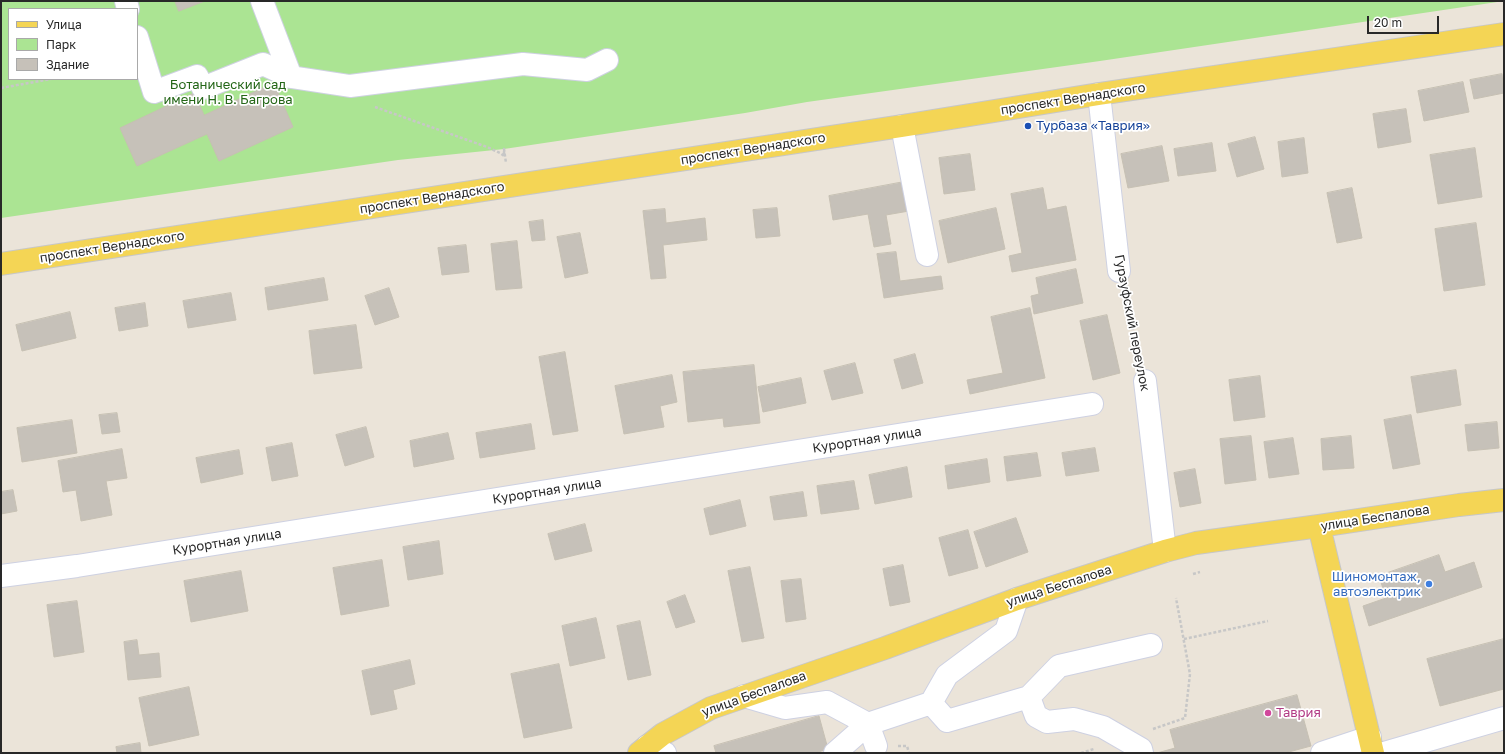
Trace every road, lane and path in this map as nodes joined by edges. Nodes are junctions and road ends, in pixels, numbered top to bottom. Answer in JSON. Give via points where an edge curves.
{"nodes":[{"id":1,"x":262,"y":1,"type":"edge"},
{"id":2,"x":1504,"y":34,"type":"edge"},
{"id":3,"x":138,"y":40,"type":"edge"},
{"id":4,"x":607,"y":60,"type":"dead end"},
{"id":5,"x":291,"y":77,"type":"junction"},
{"id":6,"x":45,"y":80,"type":"edge"},
{"id":7,"x":1,"y":88,"type":"edge"},
{"id":8,"x":1099,"y":94,"type":"junction"},
{"id":9,"x":369,"y":105,"type":"dead end"},
{"id":10,"x":902,"y":126,"type":"junction"},
{"id":11,"x":506,"y":164,"type":"dead end"},
{"id":12,"x":927,"y":255,"type":"dead end"},
{"id":13,"x":1,"y":264,"type":"edge"},
{"id":14,"x":1119,"y":271,"type":"joint"},
{"id":15,"x":1145,"y":381,"type":"joint"},
{"id":16,"x":1092,"y":404,"type":"dead end"},
{"id":17,"x":1504,"y":500,"type":"edge"},
{"id":18,"x":1319,"y":526,"type":"junction"},
{"id":19,"x":1165,"y":551,"type":"junction"},
{"id":20,"x":1200,"y":572,"type":"dead end"},
{"id":21,"x":1193,"y":574,"type":"dead end"},
{"id":22,"x":1,"y":576,"type":"edge"},
{"id":23,"x":1176,"y":598,"type":"dead end"},
{"id":24,"x":1017,"y":599,"type":"junction"},
{"id":25,"x":1268,"y":621,"type":"dead end"},
{"id":26,"x":1184,"y":639,"type":"junction"},
{"id":27,"x":1151,"y":645,"type":"dead end"},
{"id":28,"x":744,"y":696,"type":"junction"},
{"id":29,"x":1029,"y":697,"type":"junction"},
{"id":30,"x":931,"y":703,"type":"junction"},
{"id":31,"x":1185,"y":718,"type":"dead end"},
{"id":32,"x":1504,"y":718,"type":"edge"},
{"id":33,"x":868,"y":724,"type":"junction"},
{"id":34,"x":876,"y":746,"type":"dead end"},
{"id":35,"x":907,"y":746,"type":"dead end"},
{"id":36,"x":1376,"y":748,"type":"edge"},
{"id":37,"x":650,"y":751,"type":"edge"},
{"id":38,"x":835,"y":753,"type":"edge"},
{"id":39,"x":909,"y":753,"type":"edge"},
{"id":40,"x":1142,"y":753,"type":"edge"},
{"id":41,"x":1322,"y":753,"type":"edge"}],
"edges":[{"from":1,"to":5,"type":"street"},
{"from":2,"to":8,"type":"main road","name":"проспект Вернадского"},
{"from":3,"to":5,"type":"street","via":[[154,92],[197,76],[203,88],[263,64]]},
{"from":4,"to":5,"type":"street","via":[[587,70],[522,64],[350,86]]},
{"from":6,"to":7,"type":"path"},
{"from":8,"to":10,"type":"main road","name":"проспект Вернадского"},
{"from":8,"to":14,"type":"street","name":"Гурзуфский переулок"},
{"from":9,"to":11,"type":"path","via":[[487,147],[504,156],[504,148]]},
{"from":10,"to":12,"type":"street"},
{"from":10,"to":13,"type":"main road","name":"проспект Вернадского"},
{"from":14,"to":15,"type":"path","name":"Гурзуфский переулок"},
{"from":15,"to":19,"type":"street","name":"Гурзуфский переулок"},
{"from":16,"to":22,"type":"street","name":"Курортная улица"},
{"from":17,"to":18,"type":"main road","name":"улица Беспалова"},
{"from":18,"to":19,"type":"main road","name":"улица Беспалова","via":[[1196,543]]},
{"from":18,"to":36,"type":"main road"},
{"from":19,"to":24,"type":"main road","name":"улица Беспалова"},
{"from":20,"to":21,"type":"path"},
{"from":23,"to":26,"type":"path"},
{"from":24,"to":28,"type":"main road","name":"улица Беспалова"},
{"from":24,"to":30,"type":"street","via":[[1006,632],[947,675]]},
{"from":25,"to":26,"type":"path"},
{"from":26,"to":31,"type":"path","via":[[1190,674]]},
{"from":27,"to":29,"type":"street","via":[[1059,666]]},
{"from":28,"to":33,"type":"street","via":[[785,708],[827,702]]},
{"from":28,"to":37,"type":"main road","name":"улица Беспалова","via":[[711,708],[680,724],[663,734]]},
{"from":29,"to":30,"type":"street","via":[[947,721]]},
{"from":29,"to":40,"type":"street","via":[[1036,716],[1047,722],[1074,719],[1103,727],[1141,748]]},
{"from":30,"to":33,"type":"street"},
{"from":32,"to":36,"type":"street"},
{"from":33,"to":34,"type":"street"},
{"from":33,"to":38,"type":"street"},
{"from":35,"to":39,"type":"path"},
{"from":36,"to":41,"type":"street"}]}
